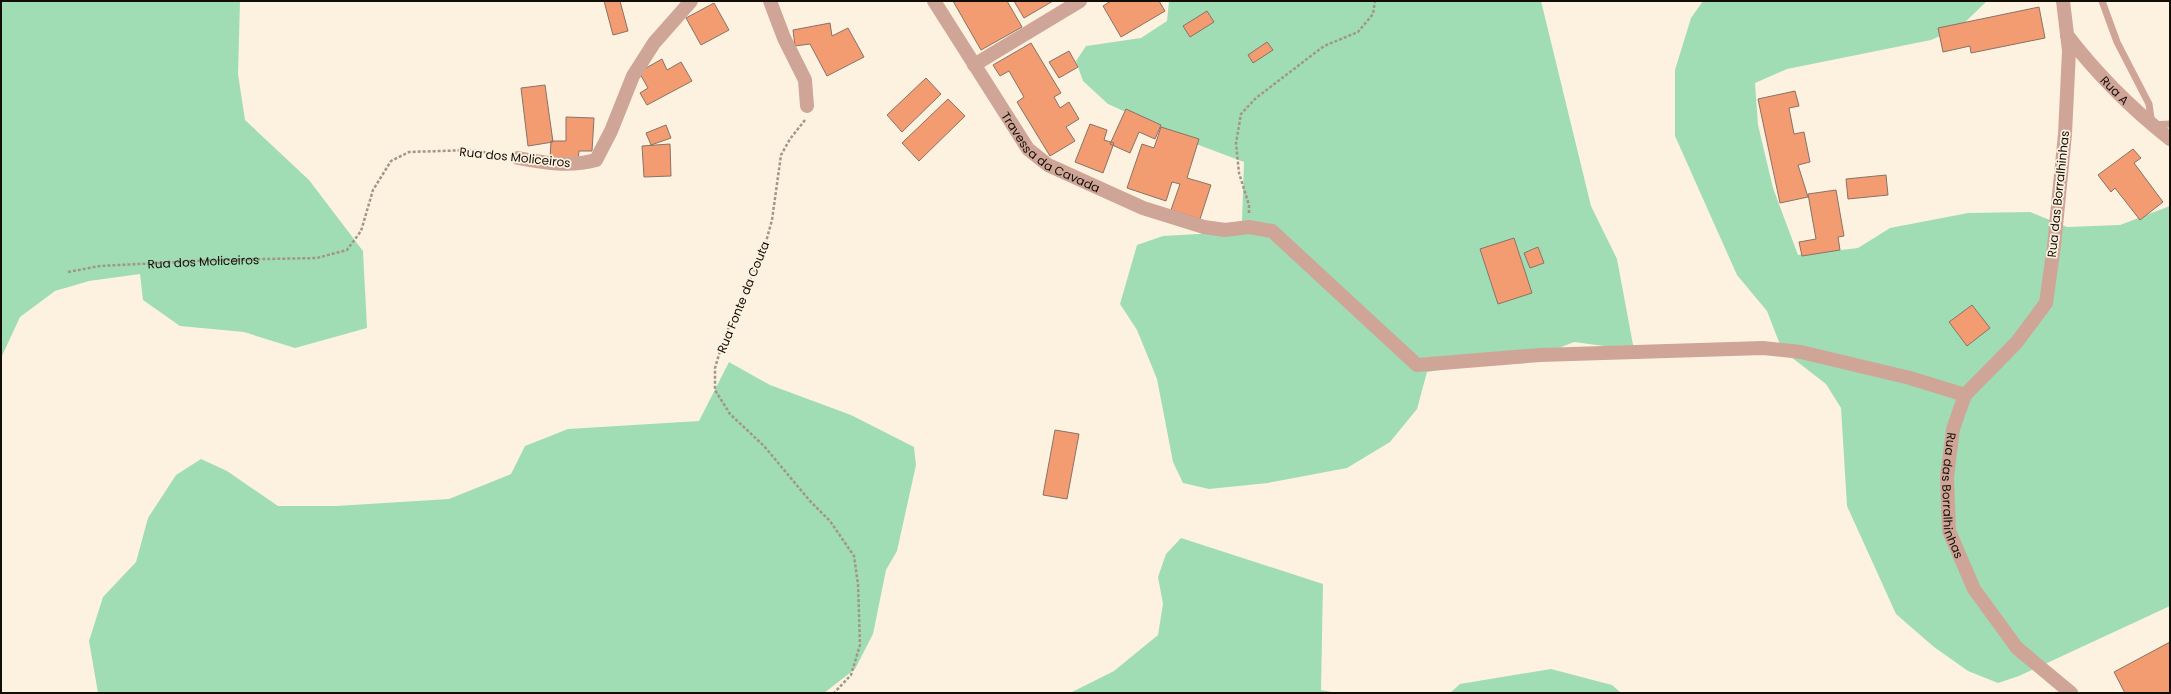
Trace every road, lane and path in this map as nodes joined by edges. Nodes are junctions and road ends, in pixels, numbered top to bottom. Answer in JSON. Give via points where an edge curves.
{"nodes":[{"id":1,"x":691,"y":1,"type":"edge"},
{"id":2,"x":770,"y":1,"type":"edge"},
{"id":3,"x":934,"y":1,"type":"edge"},
{"id":4,"x":1080,"y":1,"type":"edge"},
{"id":5,"x":1375,"y":1,"type":"edge"},
{"id":6,"x":2063,"y":1,"type":"edge"},
{"id":7,"x":2102,"y":1,"type":"edge"},
{"id":8,"x":2067,"y":34,"type":"junction"},
{"id":9,"x":974,"y":65,"type":"junction"},
{"id":10,"x":807,"y":106,"type":"joint"},
{"id":11,"x":2170,"y":124,"type":"edge"},
{"id":12,"x":2152,"y":125,"type":"junction"},
{"id":13,"x":2170,"y":139,"type":"edge"},
{"id":14,"x":518,"y":158,"type":"joint"},
{"id":15,"x":1249,"y":227,"type":"junction"},
{"id":16,"x":68,"y":272,"type":"dead end"},
{"id":17,"x":1965,"y":395,"type":"junction"},
{"id":18,"x":834,"y":693,"type":"edge"},
{"id":19,"x":2071,"y":693,"type":"edge"}],
"edges":[{"from":1,"to":14,"type":"street","name":"Rua dos Moliceiros","via":[[654,43],[633,76],[612,131],[596,160],[579,164],[542,163]]},
{"from":2,"to":10,"type":"street","via":[[784,38],[805,80]]},
{"from":3,"to":9,"type":"street","name":"Travessa da Cavada"},
{"from":4,"to":9,"type":"street"},
{"from":5,"to":15,"type":"path","via":[[1373,14],[1358,32],[1324,46],[1256,98],[1241,114],[1236,143],[1239,173],[1249,205]]},
{"from":6,"to":8,"type":"street","name":"Rua das Borralhinhas"},
{"from":7,"to":12,"type":"lane","via":[[2117,42],[2149,104]]},
{"from":8,"to":12,"type":"street","name":"Rua A","via":[[2084,57]]},
{"from":8,"to":17,"type":"street","name":"Rua das Borralhinhas","via":[[2069,51],[2065,134],[2046,303],[2017,342]]},
{"from":9,"to":15,"type":"street","name":"Travessa da Cavada","via":[[1028,149],[1048,165],[1142,208],[1204,227],[1225,230]]},
{"from":10,"to":18,"type":"path","name":"Rua Fonte da Couta","via":[[804,121],[781,155],[772,220],[764,249],[724,338],[715,368],[715,390],[730,414],[764,446],[830,521],[854,556],[858,584],[860,645],[851,675]]},
{"from":11,"to":12,"type":"lane"},
{"from":12,"to":13,"type":"street","name":"Rua A"},
{"from":14,"to":16,"type":"path","name":"Rua dos Moliceiros","via":[[470,150],[409,152],[391,161],[373,190],[361,231],[346,250],[317,258],[100,266]]},
{"from":15,"to":17,"type":"street","name":"Travessa da Cavada","via":[[1272,231],[1417,364],[1540,355],[1763,348],[1802,352],[1910,378]]},
{"from":17,"to":19,"type":"street","name":"Rua das Borralhinhas","via":[[1953,429],[1947,477],[1949,531],[1974,589],[2017,648]]}]}
